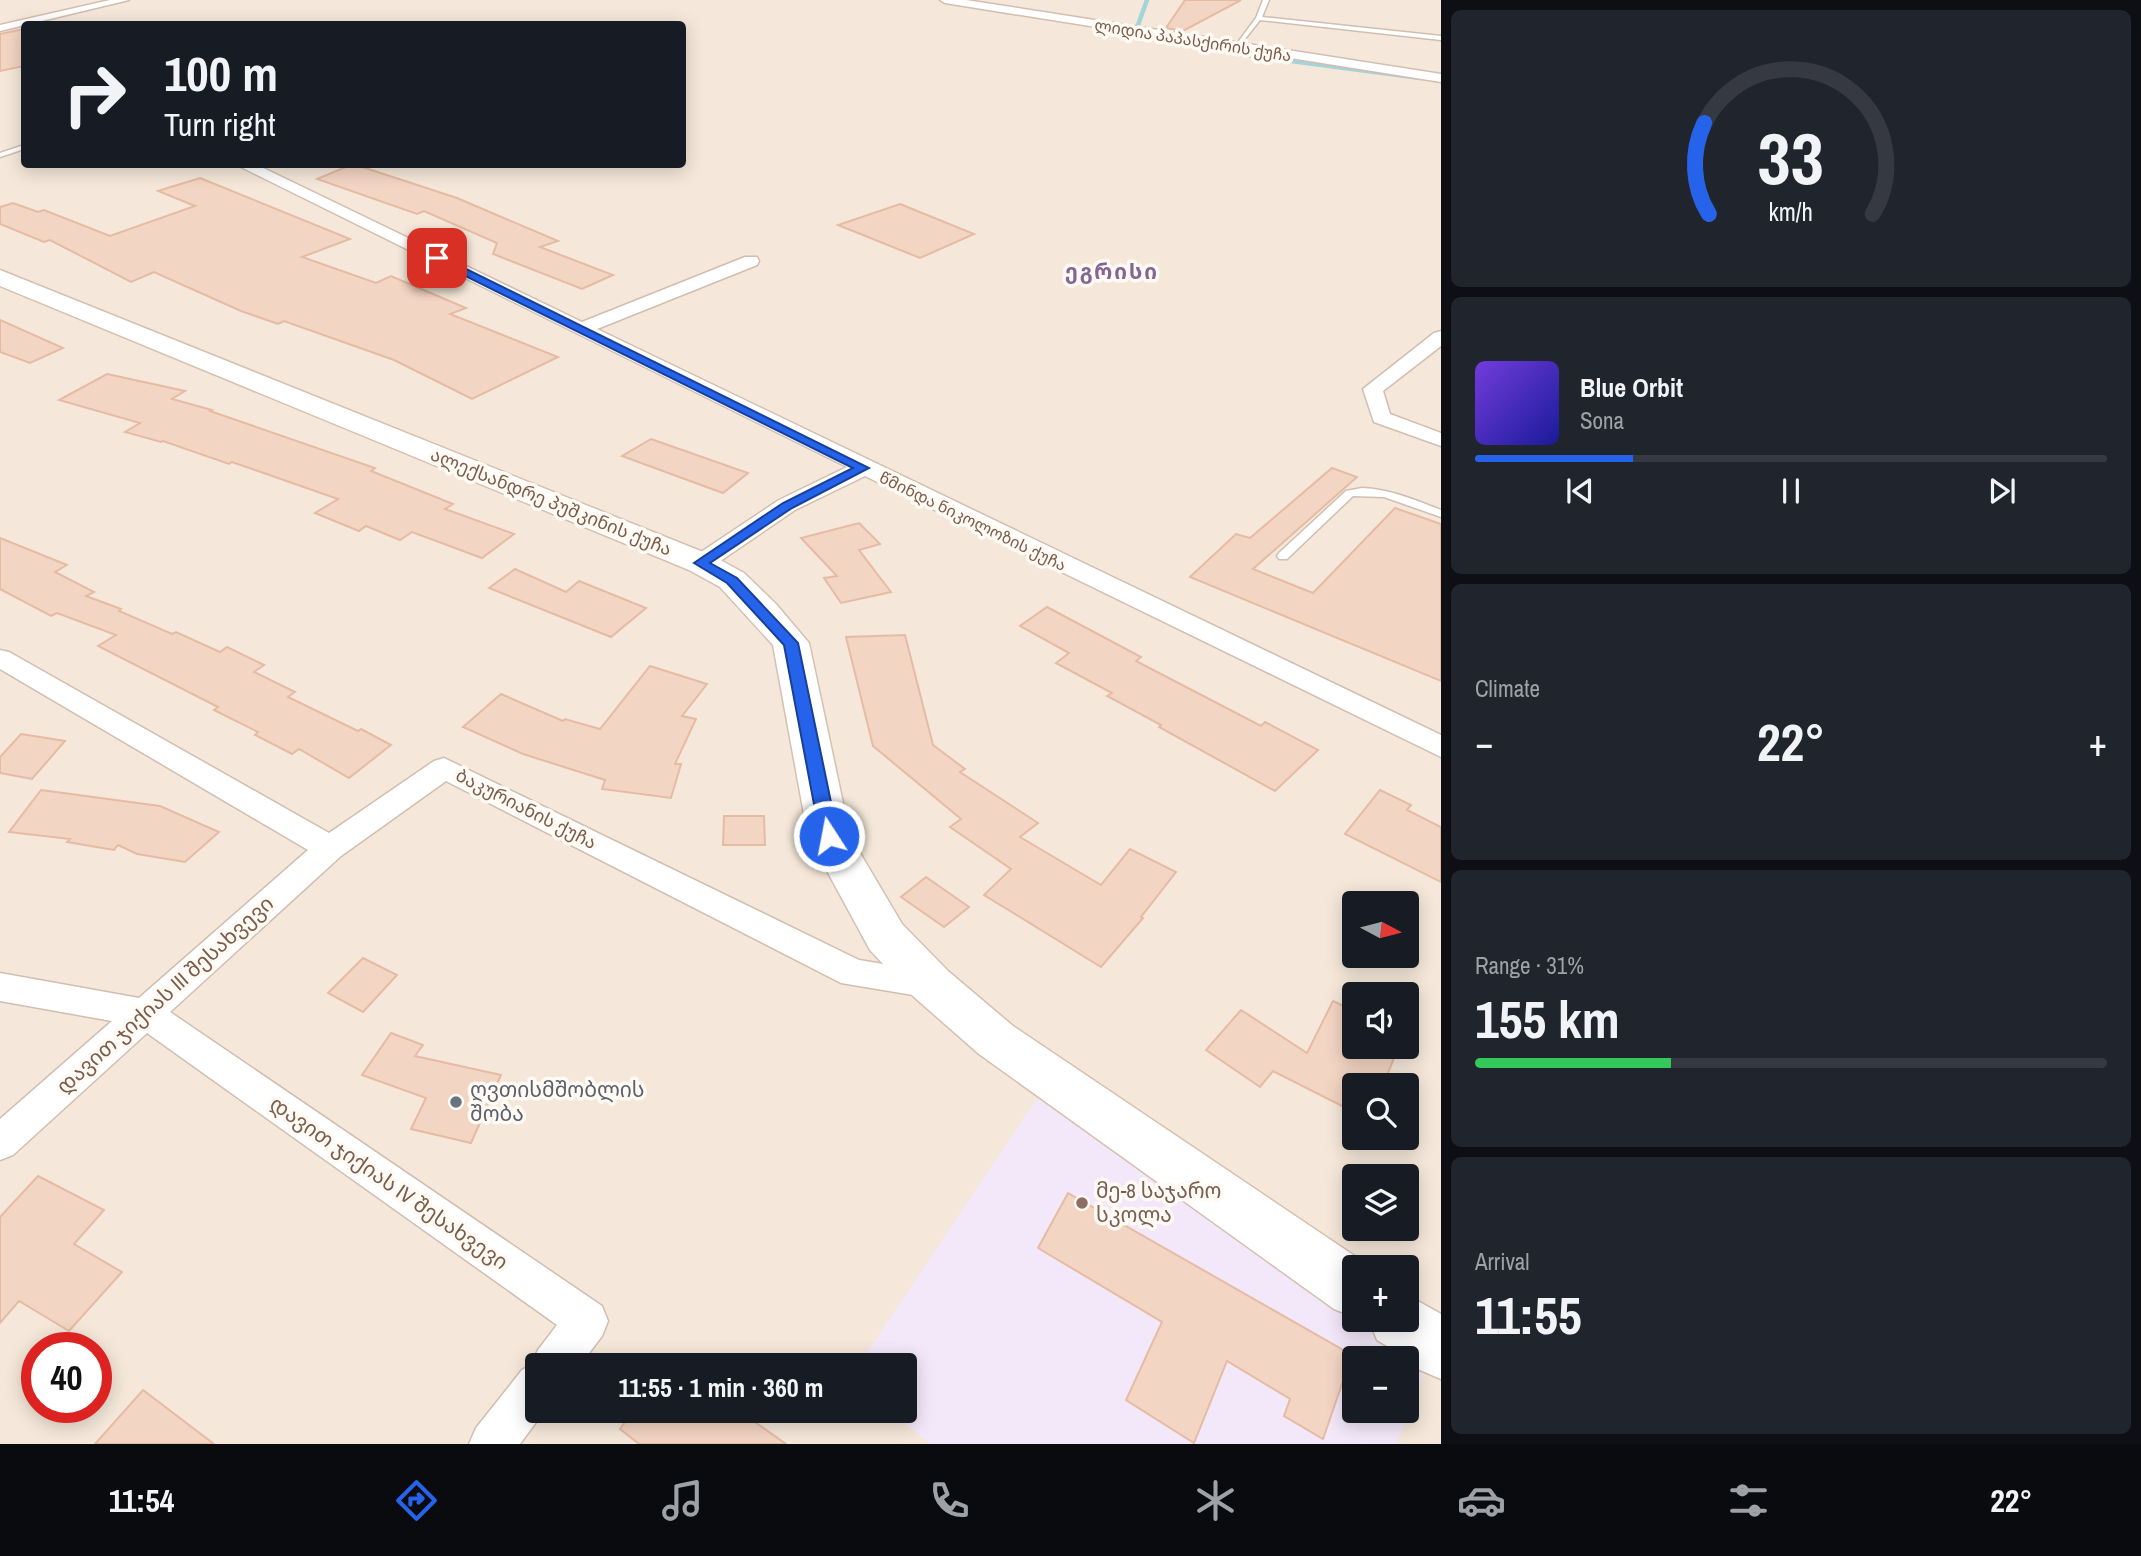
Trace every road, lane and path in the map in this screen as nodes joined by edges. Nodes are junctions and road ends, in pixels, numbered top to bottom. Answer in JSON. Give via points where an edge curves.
{"nodes":[{"id":1,"x":124,"y":0,"type":"edge"},
{"id":2,"x":945,"y":0,"type":"edge"},
{"id":3,"x":1266,"y":0,"type":"edge"},
{"id":4,"x":1259,"y":18,"type":"junction"},
{"id":5,"x":31,"y":21,"type":"edge"},
{"id":6,"x":21,"y":23,"type":"edge"},
{"id":7,"x":0,"y":28,"type":"edge"},
{"id":8,"x":1441,"y":38,"type":"edge"},
{"id":9,"x":1235,"y":48,"type":"junction"},
{"id":10,"x":1441,"y":78,"type":"edge"},
{"id":11,"x":21,"y":149,"type":"edge"},
{"id":12,"x":0,"y":155,"type":"edge"},
{"id":13,"x":250,"y":168,"type":"edge"},
{"id":14,"x":751,"y":261,"type":"dead end"},
{"id":15,"x":0,"y":277,"type":"edge"},
{"id":16,"x":583,"y":328,"type":"junction"},
{"id":17,"x":1441,"y":337,"type":"edge"},
{"id":18,"x":1441,"y":440,"type":"edge"},
{"id":19,"x":863,"y":468,"type":"junction"},
{"id":20,"x":1441,"y":514,"type":"edge"},
{"id":21,"x":1283,"y":556,"type":"dead end"},
{"id":22,"x":701,"y":563,"type":"junction"},
{"id":23,"x":0,"y":658,"type":"edge"},
{"id":24,"x":1439,"y":743,"type":"edge"},
{"id":25,"x":330,"y":848,"type":"junction"},
{"id":26,"x":931,"y":984,"type":"junction"},
{"id":27,"x":0,"y":987,"type":"edge"},
{"id":28,"x":145,"y":1013,"type":"junction"},
{"id":29,"x":0,"y":1143,"type":"edge"},
{"id":30,"x":1342,"y":1281,"type":"edge"},
{"id":31,"x":1416,"y":1332,"type":"edge"},
{"id":32,"x":1441,"y":1349,"type":"edge"},
{"id":33,"x":562,"y":1353,"type":"edge"},
{"id":34,"x":525,"y":1401,"type":"edge"},
{"id":35,"x":492,"y":1444,"type":"edge"}],
"edges":[{"from":1,"to":5,"type":"street"},
{"from":2,"to":9,"type":"street","name":"ლიდია პაპასქირის ქუჩა"},
{"from":3,"to":4,"type":"lane"},
{"from":4,"to":8,"type":"lane"},
{"from":4,"to":9,"type":"lane"},
{"from":6,"to":7,"type":"street"},
{"from":9,"to":10,"type":"street","name":"ლიდია პაპასქირის ქუჩა"},
{"from":11,"to":12,"type":"lane"},
{"from":13,"to":16,"type":"street","name":"წმინდა ნიკოლოზის ქუჩა"},
{"from":14,"to":16,"type":"street"},
{"from":15,"to":22,"type":"street","name":"ალექსანდრე პუშკინის ქუჩა"},
{"from":16,"to":19,"type":"street","name":"წმინდა ნიკოლოზის ქუჩა"},
{"from":17,"to":18,"type":"street","via":[[1373,389],[1381,418]]},
{"from":19,"to":22,"type":"street","via":[[787,505]]},
{"from":19,"to":24,"type":"street","name":"წმინდა ნიკოლოზის ქუჩა"},
{"from":20,"to":21,"type":"lane","via":[[1380,492],[1350,492]]},
{"from":22,"to":26,"type":"street","name":"ალექსანდრე პუშკინის ქუჩა","via":[[732,580],[791,643],[829,836],[886,937]]},
{"from":23,"to":25,"type":"street"},
{"from":25,"to":26,"type":"street","name":"ბაკურიანის ქუჩა","via":[[444,768],[853,973]]},
{"from":25,"to":28,"type":"street","name":"დავით ჯიქიას III შესახვევი"},
{"from":26,"to":30,"type":"street","name":"ალექსანდრე პუშკინის ქუჩა","via":[[996,1040]]},
{"from":27,"to":28,"type":"street"},
{"from":28,"to":29,"type":"street","name":"დავით ჯიქიას III შესახვევი"},
{"from":28,"to":33,"type":"street","name":"დავით ჯიქიას IV შესახვევი","via":[[587,1321]]},
{"from":31,"to":32,"type":"street"},
{"from":34,"to":35,"type":"street"}]}
